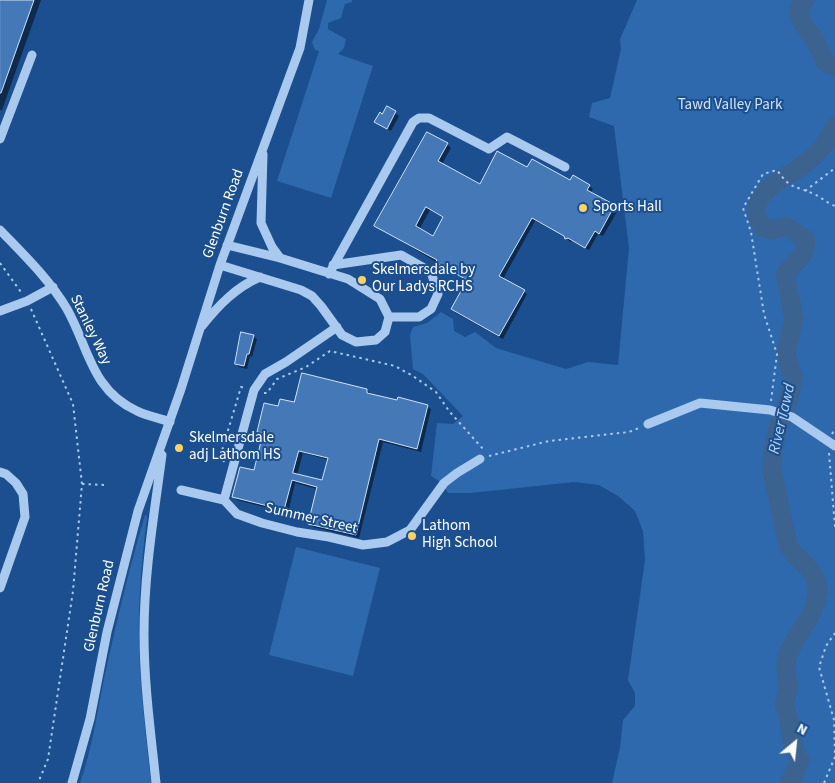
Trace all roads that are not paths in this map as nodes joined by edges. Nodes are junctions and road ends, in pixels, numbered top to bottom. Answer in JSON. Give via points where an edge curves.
{"nodes":[{"id":1,"x":310,"y":0,"type":"edge"},
{"id":2,"x":32,"y":56,"type":"dead end"},
{"id":3,"x":0,"y":139,"type":"edge"},
{"id":4,"x":264,"y":146,"type":"junction"},
{"id":5,"x":565,"y":167,"type":"dead end"},
{"id":6,"x":0,"y":230,"type":"edge"},
{"id":7,"x":227,"y":246,"type":"junction"},
{"id":8,"x":280,"y":258,"type":"junction"},
{"id":9,"x":220,"y":265,"type":"junction"},
{"id":10,"x":334,"y":266,"type":"junction"},
{"id":11,"x":329,"y":274,"type":"junction"},
{"id":12,"x":260,"y":276,"type":"junction"},
{"id":13,"x":52,"y":287,"type":"junction"},
{"id":14,"x":0,"y":311,"type":"edge"},
{"id":15,"x":389,"y":317,"type":"junction"},
{"id":16,"x":336,"y":327,"type":"junction"},
{"id":17,"x":198,"y":332,"type":"junction"},
{"id":18,"x":170,"y":422,"type":"junction"},
{"id":19,"x":648,"y":424,"type":"road end"},
{"id":20,"x":164,"y":438,"type":"junction"},
{"id":21,"x":832,"y":443,"type":"edge"},
{"id":22,"x":480,"y":459,"type":"road end"},
{"id":23,"x":0,"y":472,"type":"edge"},
{"id":24,"x":181,"y":490,"type":"dead end"},
{"id":25,"x":224,"y":500,"type":"junction"},
{"id":26,"x":0,"y":588,"type":"edge"},
{"id":27,"x":72,"y":783,"type":"edge"},
{"id":28,"x":156,"y":783,"type":"edge"}],
"edges":[{"from":1,"to":4,"type":"street","name":"Glenburn Road","via":[[300,48]]},
{"from":2,"to":3,"type":"street"},
{"from":4,"to":7,"type":"street","name":"Glenburn Road"},
{"from":4,"to":8,"type":"street","via":[[261,223]]},
{"from":5,"to":10,"type":"street","via":[[507,137],[488,149],[429,118],[419,118],[413,122]]},
{"from":6,"to":13,"type":"street","name":"Stanley Way"},
{"from":7,"to":8,"type":"street"},
{"from":7,"to":9,"type":"street","name":"Glenburn Road"},
{"from":8,"to":11,"type":"street"},
{"from":9,"to":12,"type":"street"},
{"from":9,"to":17,"type":"street","name":"Glenburn Road"},
{"from":10,"to":11,"type":"street"},
{"from":10,"to":15,"type":"street","via":[[401,255],[431,272],[438,294],[431,310],[419,317]]},
{"from":11,"to":15,"type":"street","via":[[348,279],[380,299]]},
{"from":12,"to":16,"type":"street","via":[[312,296]]},
{"from":12,"to":17,"type":"street","via":[[228,298]]},
{"from":13,"to":14,"type":"street"},
{"from":13,"to":18,"type":"street","name":"Stanley Way","via":[[67,310],[103,386],[120,402],[138,412]]},
{"from":15,"to":16,"type":"street","via":[[385,332],[376,340],[356,342],[342,336]]},
{"from":16,"to":25,"type":"street","via":[[266,374],[254,390]]},
{"from":17,"to":18,"type":"street","name":"Glenburn Road"},
{"from":18,"to":20,"type":"street","name":"Glenburn Road"},
{"from":19,"to":21,"type":"street","via":[[700,403],[770,410],[792,417]]},
{"from":20,"to":27,"type":"street","name":"Glenburn Road","via":[[122,569],[90,719]]},
{"from":20,"to":28,"type":"street","name":"Glenburn Road","via":[[145,590],[146,688]]},
{"from":22,"to":25,"type":"street","name":"Summer Street","via":[[444,483],[410,530],[387,542],[363,545],[262,523],[237,514]]},
{"from":23,"to":26,"type":"street","via":[[16,483],[23,494],[25,517]]},
{"from":24,"to":25,"type":"street"}]}
